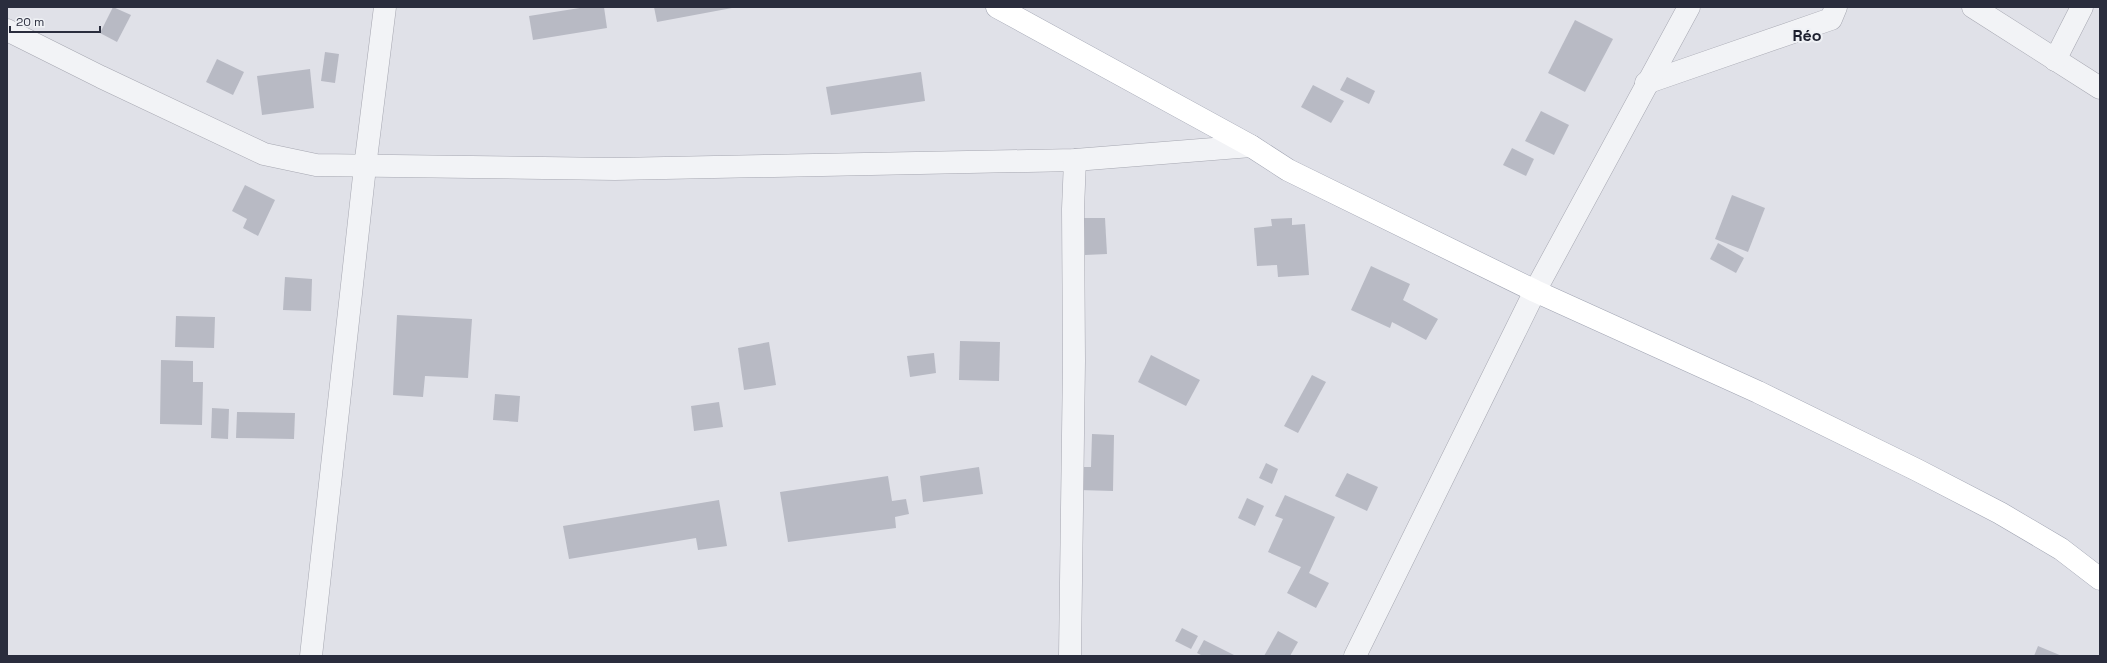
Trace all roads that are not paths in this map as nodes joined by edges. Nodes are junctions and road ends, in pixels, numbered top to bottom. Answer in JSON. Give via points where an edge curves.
{"nodes":[{"id":1,"x":385,"y":7,"type":"edge"},
{"id":2,"x":997,"y":7,"type":"edge"},
{"id":3,"x":1689,"y":7,"type":"edge"},
{"id":4,"x":1836,"y":7,"type":"edge"},
{"id":5,"x":1973,"y":7,"type":"edge"},
{"id":6,"x":2082,"y":7,"type":"edge"},
{"id":7,"x":7,"y":30,"type":"edge"},
{"id":8,"x":2055,"y":60,"type":"junction"},
{"id":9,"x":1646,"y":83,"type":"junction"},
{"id":10,"x":2100,"y":88,"type":"edge"},
{"id":11,"x":1251,"y":146,"type":"junction"},
{"id":12,"x":1076,"y":160,"type":"junction"},
{"id":13,"x":366,"y":167,"type":"junction"},
{"id":14,"x":1535,"y":291,"type":"junction"},
{"id":15,"x":2100,"y":579,"type":"edge"},
{"id":16,"x":311,"y":656,"type":"edge"},
{"id":17,"x":1070,"y":656,"type":"edge"},
{"id":18,"x":1355,"y":656,"type":"edge"}],
"edges":[{"from":1,"to":13,"type":"street"},
{"from":2,"to":11,"type":"main road"},
{"from":3,"to":9,"type":"street"},
{"from":4,"to":9,"type":"street","via":[[1831,19]]},
{"from":5,"to":8,"type":"street"},
{"from":6,"to":8,"type":"street"},
{"from":7,"to":13,"type":"street","via":[[264,154],[316,165]]},
{"from":8,"to":10,"type":"street"},
{"from":9,"to":14,"type":"street"},
{"from":11,"to":12,"type":"street"},
{"from":11,"to":14,"type":"main road","via":[[1288,170]]},
{"from":12,"to":13,"type":"street","via":[[615,169]]},
{"from":12,"to":17,"type":"street","via":[[1073,209],[1074,361]]},
{"from":13,"to":16,"type":"street"},
{"from":14,"to":15,"type":"main road","via":[[1758,392],[1917,470],[2000,513],[2054,545]]},
{"from":14,"to":18,"type":"street"}]}
